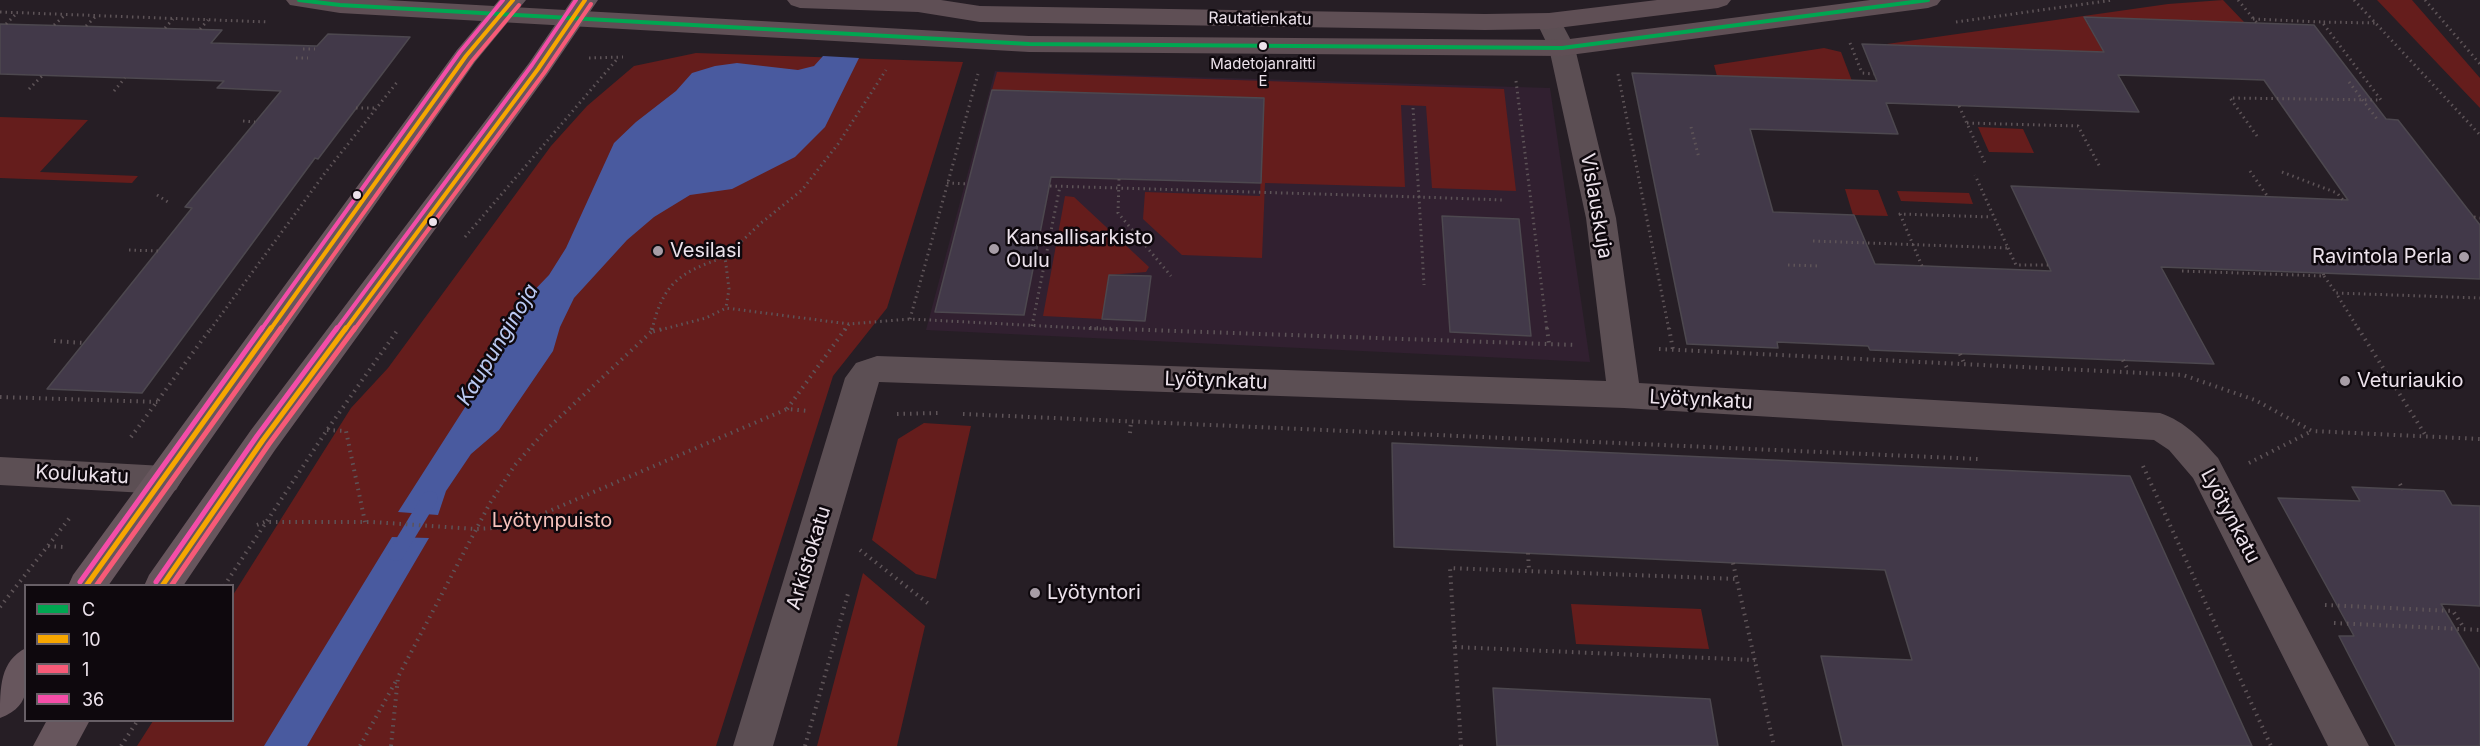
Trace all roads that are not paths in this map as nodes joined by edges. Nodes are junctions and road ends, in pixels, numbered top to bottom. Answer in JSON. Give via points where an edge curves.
{"nodes":[{"id":1,"x":298,"y":0,"type":"edge"},
{"id":2,"x":800,"y":0,"type":"edge"},
{"id":3,"x":1718,"y":0,"type":"edge"},
{"id":4,"x":1928,"y":0,"type":"edge"},
{"id":5,"x":507,"y":7,"type":"edge"},
{"id":6,"x":579,"y":9,"type":"edge"},
{"id":7,"x":1549,"y":21,"type":"junction"},
{"id":8,"x":1562,"y":48,"type":"junction"},
{"id":9,"x":868,"y":372,"type":"joint"},
{"id":10,"x":1624,"y":395,"type":"junction"},
{"id":11,"x":0,"y":471,"type":"edge"},
{"id":12,"x":164,"y":480,"type":"junction"},
{"id":13,"x":87,"y":584,"type":"edge"},
{"id":14,"x":163,"y":584,"type":"edge"},
{"id":15,"x":24,"y":669,"type":"edge"},
{"id":16,"x":0,"y":700,"type":"edge"},
{"id":17,"x":69,"y":722,"type":"edge"},
{"id":18,"x":53,"y":746,"type":"edge"},
{"id":19,"x":753,"y":746,"type":"edge"},
{"id":20,"x":2349,"y":746,"type":"edge"}],
"edges":[{"from":1,"to":5,"type":"main road","name":"Rautatienkatu"},
{"from":2,"to":7,"type":"main road","name":"Rautatienkatu","via":[[918,4],[980,14]]},
{"from":3,"to":7,"type":"main road","name":"Rautatienkatu"},
{"from":4,"to":8,"type":"main road","name":"Rautatienkatu"},
{"from":5,"to":6,"type":"main road","name":"Rautatienkatu"},
{"from":5,"to":12,"type":"main road","via":[[466,56]]},
{"from":6,"to":8,"type":"main road","name":"Rautatienkatu","via":[[1029,44]]},
{"from":6,"to":14,"type":"main road","via":[[263,440]]},
{"from":7,"to":8,"type":"street","name":"Vislauskuja"},
{"from":8,"to":10,"type":"street","name":"Vislauskuja","via":[[1601,218]]},
{"from":9,"to":10,"type":"street","name":"Lyötynkatu","via":[[877,369]]},
{"from":9,"to":19,"type":"street","name":"Arkistokatu","via":[[862,378]]},
{"from":10,"to":20,"type":"street","name":"Lyötynkatu","via":[[2160,427],[2181,440],[2206,468]]},
{"from":11,"to":12,"type":"street","name":"Koulukatu"},
{"from":12,"to":13,"type":"main road"},
{"from":15,"to":16,"type":"main road"},
{"from":17,"to":18,"type":"main road"}]}
